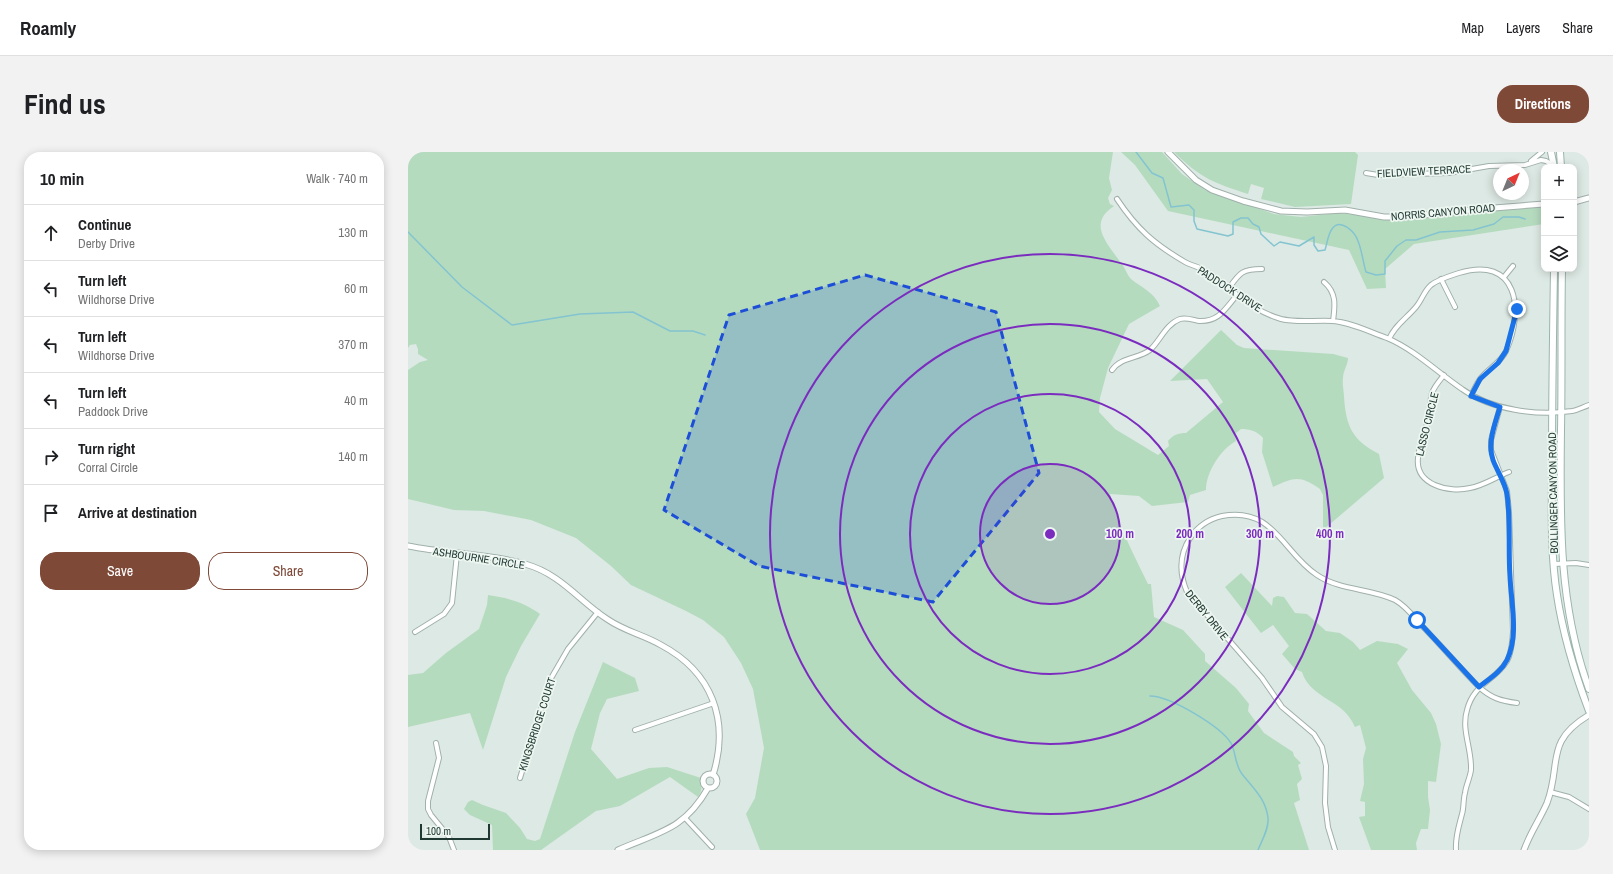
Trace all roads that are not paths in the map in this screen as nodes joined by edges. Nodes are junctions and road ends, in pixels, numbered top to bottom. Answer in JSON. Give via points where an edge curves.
{"nodes":[{"id":1,"x":1168,"y":152,"type":"edge"},
{"id":2,"x":1542,"y":152,"type":"edge"},
{"id":3,"x":1551,"y":152,"type":"edge"},
{"id":4,"x":1560,"y":152,"type":"edge"},
{"id":5,"x":1529,"y":163,"type":"junction"},
{"id":6,"x":1550,"y":164,"type":"edge"},
{"id":7,"x":1553,"y":164,"type":"edge"},
{"id":8,"x":1562,"y":164,"type":"edge"},
{"id":9,"x":1366,"y":172,"type":"dead end"},
{"id":10,"x":1589,"y":198,"type":"edge"},
{"id":11,"x":1117,"y":199,"type":"dead end"},
{"id":12,"x":1577,"y":201,"type":"edge"},
{"id":13,"x":1541,"y":204,"type":"edge"},
{"id":14,"x":1513,"y":266,"type":"dead end"},
{"id":15,"x":1262,"y":269,"type":"dead end"},
{"id":16,"x":1554,"y":272,"type":"edge"},
{"id":17,"x":1562,"y":272,"type":"edge"},
{"id":18,"x":1504,"y":277,"type":"junction"},
{"id":19,"x":1442,"y":279,"type":"junction"},
{"id":20,"x":1324,"y":282,"type":"dead end"},
{"id":21,"x":1229,"y":288,"type":"junction"},
{"id":22,"x":1237,"y":295,"type":"junction"},
{"id":23,"x":1455,"y":307,"type":"dead end"},
{"id":24,"x":1333,"y":321,"type":"junction"},
{"id":25,"x":1389,"y":339,"type":"junction"},
{"id":26,"x":1112,"y":370,"type":"dead end"},
{"id":27,"x":1444,"y":375,"type":"junction"},
{"id":28,"x":1471,"y":396,"type":"junction"},
{"id":29,"x":1589,"y":405,"type":"edge"},
{"id":30,"x":1500,"y":407,"type":"junction"},
{"id":31,"x":1552,"y":412,"type":"junction"},
{"id":32,"x":1561,"y":412,"type":"junction"},
{"id":33,"x":1509,"y":472,"type":"dead end"},
{"id":34,"x":1500,"y":475,"type":"junction"},
{"id":35,"x":408,"y":546,"type":"edge"},
{"id":36,"x":457,"y":554,"type":"junction"},
{"id":37,"x":1562,"y":563,"type":"junction"},
{"id":38,"x":1554,"y":564,"type":"junction"},
{"id":39,"x":1589,"y":565,"type":"edge"},
{"id":40,"x":598,"y":612,"type":"junction"},
{"id":41,"x":415,"y":632,"type":"dead end"},
{"id":42,"x":1479,"y":687,"type":"junction"},
{"id":43,"x":1589,"y":688,"type":"edge"},
{"id":44,"x":714,"y":703,"type":"junction"},
{"id":45,"x":1517,"y":703,"type":"dead end"},
{"id":46,"x":1589,"y":711,"type":"edge"},
{"id":47,"x":1589,"y":715,"type":"edge"},
{"id":48,"x":635,"y":730,"type":"dead end"},
{"id":49,"x":436,"y":743,"type":"dead end"},
{"id":50,"x":713,"y":775,"type":"junction"},
{"id":51,"x":520,"y":778,"type":"dead end"},
{"id":52,"x":708,"y":788,"type":"junction"},
{"id":53,"x":1550,"y":792,"type":"junction"},
{"id":54,"x":1589,"y":809,"type":"edge"},
{"id":55,"x":685,"y":818,"type":"junction"},
{"id":56,"x":712,"y":848,"type":"dead end"},
{"id":57,"x":454,"y":850,"type":"edge"},
{"id":58,"x":618,"y":850,"type":"edge"},
{"id":59,"x":1335,"y":850,"type":"edge"},
{"id":60,"x":1456,"y":850,"type":"edge"},
{"id":61,"x":1524,"y":850,"type":"edge"}],
"edges":[{"from":1,"to":13,"type":"street","name":"NORRIS CANYON ROAD","via":[[1196,180],[1212,190],[1281,210],[1345,210],[1384,217],[1405,217]]},
{"from":2,"to":5,"type":"street"},
{"from":3,"to":7,"type":"main road"},
{"from":4,"to":8,"type":"main road"},
{"from":5,"to":6,"type":"street","name":"FIELDVIEW TERRACE","via":[[1541,160]]},
{"from":5,"to":9,"type":"street","name":"FIELDVIEW TERRACE","via":[[1449,173],[1378,175]]},
{"from":10,"to":12,"type":"street"},
{"from":11,"to":21,"type":"street","name":"PADDOCK DRIVE","via":[[1142,232],[1166,250],[1205,271]]},
{"from":14,"to":18,"type":"street"},
{"from":15,"to":21,"type":"street","via":[[1243,271]]},
{"from":16,"to":31,"type":"main road","name":"BOLLINGER CANYON ROAD"},
{"from":17,"to":32,"type":"main road","name":"BOLLINGER CANYON ROAD"},
{"from":18,"to":19,"type":"street","via":[[1476,269]]},
{"from":18,"to":28,"type":"street","via":[[1516,301],[1514,324],[1506,351],[1498,363],[1480,379]]},
{"from":19,"to":23,"type":"street"},
{"from":19,"to":25,"type":"street","via":[[1424,292],[1417,306],[1393,329]]},
{"from":20,"to":24,"type":"street","via":[[1334,293]]},
{"from":21,"to":22,"type":"street","name":"PADDOCK DRIVE"},
{"from":22,"to":24,"type":"street","name":"PADDOCK DRIVE","via":[[1249,304],[1280,319]]},
{"from":22,"to":26,"type":"street","via":[[1212,321],[1182,318],[1175,322],[1150,350],[1120,362]]},
{"from":24,"to":25,"type":"street","name":"PADDOCK DRIVE"},
{"from":25,"to":27,"type":"street","name":"PADDOCK DRIVE"},
{"from":27,"to":28,"type":"street","name":"PADDOCK DRIVE"},
{"from":27,"to":34,"type":"street","name":"LASSO CIRCLE","via":[[1432,393],[1429,417],[1418,457],[1418,466],[1422,474],[1429,483],[1437,487],[1455,489],[1470,488]]},
{"from":28,"to":30,"type":"street","name":"PADDOCK DRIVE"},
{"from":29,"to":32,"type":"street","name":"PADDOCK DRIVE","via":[[1574,411]]},
{"from":30,"to":31,"type":"street","name":"PADDOCK DRIVE","via":[[1523,412]]},
{"from":30,"to":34,"type":"street","via":[[1491,450]]},
{"from":31,"to":32,"type":"street","name":"PADDOCK DRIVE"},
{"from":31,"to":38,"type":"main road","name":"BOLLINGER CANYON ROAD"},
{"from":32,"to":37,"type":"main road","name":"BOLLINGER CANYON ROAD"},
{"from":33,"to":34,"type":"street","name":"LASSO CIRCLE"},
{"from":34,"to":42,"type":"street","via":[[1507,491],[1509,512],[1513,632],[1507,661],[1499,672]]},
{"from":35,"to":36,"type":"street","name":"ASHBOURNE CIRCLE"},
{"from":36,"to":40,"type":"street","name":"ASHBOURNE CIRCLE","via":[[506,560],[539,570],[566,585]]},
{"from":36,"to":41,"type":"street","via":[[452,603],[444,614]]},
{"from":37,"to":38,"type":"street"},
{"from":37,"to":39,"type":"street"},
{"from":37,"to":43,"type":"main road","name":"BOLLINGER CANYON ROAD","via":[[1572,628]]},
{"from":38,"to":46,"type":"main road","name":"BOLLINGER CANYON ROAD","via":[[1564,631]]},
{"from":40,"to":44,"type":"street","name":"ASHBOURNE CIRCLE","via":[[620,628],[660,644],[685,660],[704,682]]},
{"from":40,"to":51,"type":"street","name":"KINGSBRIDGE COURT","via":[[568,649],[550,680]]},
{"from":42,"to":45,"type":"street","name":"DERBY DRIVE","via":[[1493,698]]},
{"from":42,"to":59,"type":"street","name":"DERBY DRIVE","via":[[1405,607],[1380,594],[1353,590],[1318,576],[1296,557],[1276,531],[1259,520],[1239,515],[1220,517],[1193,533],[1186,544],[1182,559],[1181,575],[1187,592],[1262,678],[1282,707],[1314,734],[1322,747],[1326,766],[1325,803],[1328,827]]},
{"from":42,"to":60,"type":"street","via":[[1466,710],[1465,725],[1471,755],[1470,772],[1456,831]]},
{"from":44,"to":48,"type":"street"},
{"from":44,"to":50,"type":"street","name":"ASHBOURNE CIRCLE","via":[[720,734]]},
{"from":47,"to":53,"type":"street","via":[[1569,730],[1561,741],[1555,754]]},
{"from":49,"to":57,"type":"street","via":[[439,758],[428,809]]},
{"from":50,"to":52,"type":"street","name":"ASHBOURNE CIRCLE","via":[[717,778],[717,783]]},
{"from":50,"to":52,"type":"street","name":"ASHBOURNE CIRCLE","via":[[709,774],[704,778],[704,784]]},
{"from":52,"to":55,"type":"street","name":"ASHBOURNE CIRCLE"},
{"from":53,"to":54,"type":"street","via":[[1569,798]]},
{"from":53,"to":61,"type":"street"},
{"from":55,"to":56,"type":"street"},
{"from":55,"to":58,"type":"street","name":"ASHBOURNE CIRCLE","via":[[652,838]]}]}
